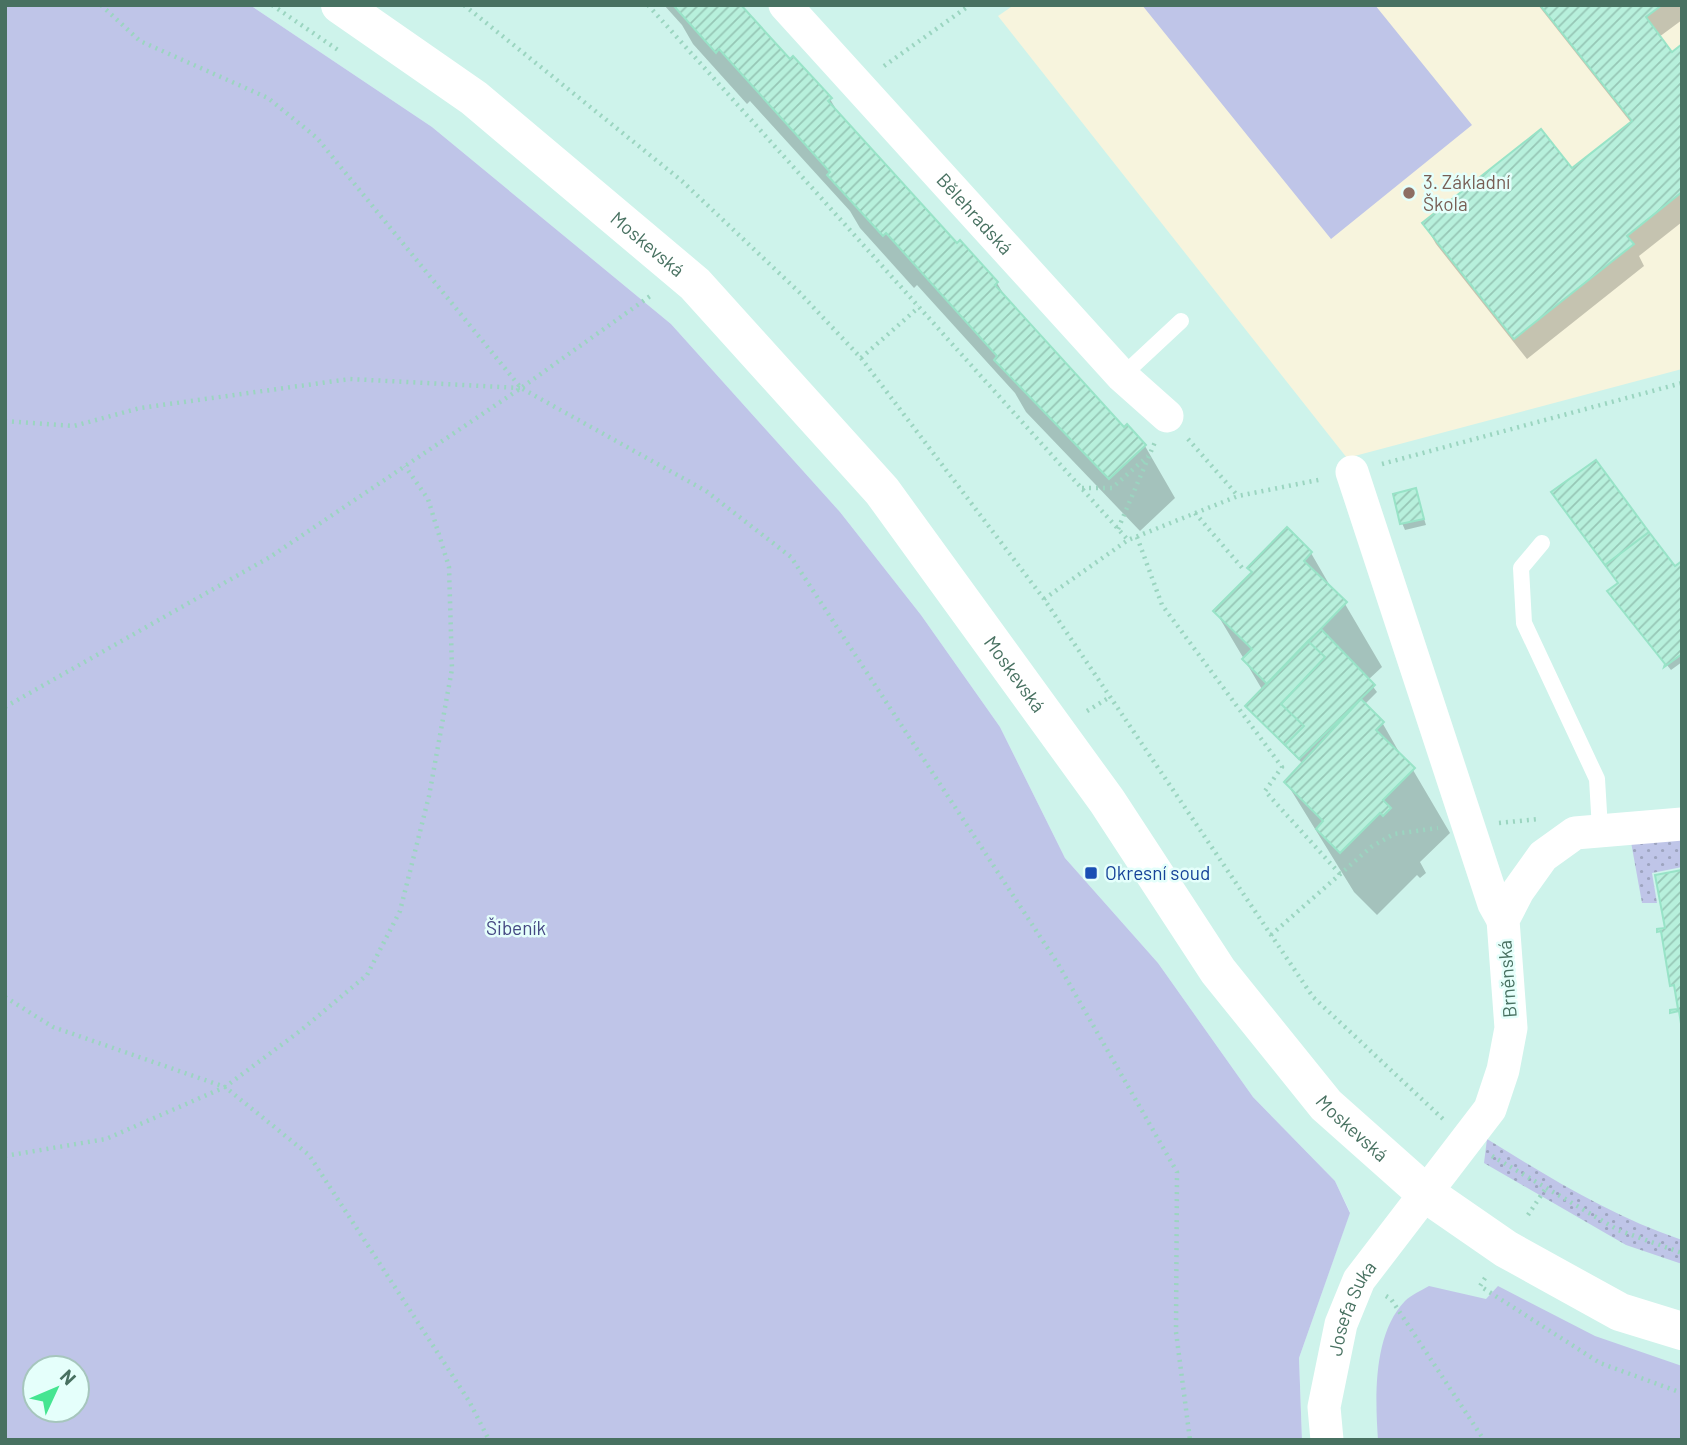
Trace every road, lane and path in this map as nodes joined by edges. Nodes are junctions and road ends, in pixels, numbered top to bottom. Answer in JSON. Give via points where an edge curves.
{"nodes":[{"id":1,"x":101,"y":5,"type":"edge"},
{"id":2,"x":272,"y":5,"type":"edge"},
{"id":3,"x":340,"y":5,"type":"edge"},
{"id":4,"x":648,"y":5,"type":"edge"},
{"id":5,"x":785,"y":5,"type":"edge"},
{"id":6,"x":970,"y":5,"type":"edge"},
{"id":7,"x":468,"y":6,"type":"edge"},
{"id":8,"x":340,"y":51,"type":"dead end"},
{"id":9,"x":858,"y":86,"type":"junction"},
{"id":10,"x":644,"y":284,"type":"dead end"},
{"id":11,"x":654,"y":293,"type":"junction"},
{"id":12,"x":664,"y":303,"type":"dead end"},
{"id":13,"x":919,"y":307,"type":"junction"},
{"id":14,"x":1181,"y":321,"type":"dead end"},
{"id":15,"x":861,"y":358,"type":"junction"},
{"id":16,"x":1122,"y":376,"type":"junction"},
{"id":17,"x":521,"y":388,"type":"junction"},
{"id":18,"x":1167,"y":416,"type":"junction"},
{"id":19,"x":5,"y":421,"type":"edge"},
{"id":20,"x":1150,"y":455,"type":"junction"},
{"id":21,"x":405,"y":466,"type":"junction"},
{"id":22,"x":1352,"y":472,"type":"dead end"},
{"id":23,"x":1081,"y":488,"type":"junction"},
{"id":24,"x":1238,"y":496,"type":"dead end"},
{"id":25,"x":1195,"y":513,"type":"dead end"},
{"id":26,"x":1118,"y":529,"type":"junction"},
{"id":27,"x":1137,"y":537,"type":"dead end"},
{"id":28,"x":1128,"y":540,"type":"dead end"},
{"id":29,"x":1542,"y":543,"type":"dead end"},
{"id":30,"x":1244,"y":570,"type":"dead end"},
{"id":31,"x":1110,"y":697,"type":"junction"},
{"id":32,"x":5,"y":707,"type":"edge"},
{"id":33,"x":1087,"y":711,"type":"dead end"},
{"id":34,"x":1682,"y":824,"type":"edge"},
{"id":35,"x":1470,"y":825,"type":"junction"},
{"id":36,"x":1600,"y":829,"type":"junction"},
{"id":37,"x":1340,"y":874,"type":"junction"},
{"id":38,"x":1503,"y":920,"type":"junction"},
{"id":39,"x":1271,"y":935,"type":"junction"},
{"id":40,"x":5,"y":997,"type":"edge"},
{"id":41,"x":225,"y":1087,"type":"junction"},
{"id":42,"x":1447,"y":1123,"type":"dead end"},
{"id":43,"x":1480,"y":1150,"type":"dead end"},
{"id":44,"x":5,"y":1156,"type":"edge"},
{"id":45,"x":1546,"y":1188,"type":"junction"},
{"id":46,"x":1425,"y":1193,"type":"junction"},
{"id":47,"x":1528,"y":1215,"type":"dead end"},
{"id":48,"x":1682,"y":1253,"type":"edge"},
{"id":49,"x":1485,"y":1278,"type":"dead end"},
{"id":50,"x":1377,"y":1291,"type":"dead end"},
{"id":51,"x":1682,"y":1331,"type":"edge"},
{"id":52,"x":1682,"y":1394,"type":"edge"},
{"id":53,"x":489,"y":1440,"type":"edge"},
{"id":54,"x":1191,"y":1440,"type":"edge"},
{"id":55,"x":1327,"y":1440,"type":"edge"},
{"id":56,"x":1484,"y":1440,"type":"edge"}],
"edges":[{"from":1,"to":17,"type":"path","via":[[140,41],[268,98],[317,138]]},
{"from":2,"to":8,"type":"path"},
{"from":3,"to":46,"type":"street","name":"Moskevská","via":[[474,98],[695,284],[882,491],[1107,801],[1218,971],[1326,1105]]},
{"from":4,"to":13,"type":"path"},
{"from":5,"to":9,"type":"street","name":"Bělehradská"},
{"from":6,"to":9,"type":"path"},
{"from":7,"to":15,"type":"path","via":[[682,181]]},
{"from":9,"to":16,"type":"street","name":"Bělehradská"},
{"from":10,"to":11,"type":"path"},
{"from":11,"to":12,"type":"path"},
{"from":11,"to":17,"type":"path"},
{"from":13,"to":15,"type":"path"},
{"from":13,"to":23,"type":"path"},
{"from":14,"to":16,"type":"lane"},
{"from":15,"to":31,"type":"path","via":[[1044,599]]},
{"from":16,"to":18,"type":"street","name":"Bělehradská"},
{"from":17,"to":19,"type":"path","via":[[350,379],[140,408],[74,425]]},
{"from":17,"to":21,"type":"path"},
{"from":17,"to":54,"type":"path","via":[[706,491],[791,556],[1058,964],[1177,1172],[1176,1332]]},
{"from":18,"to":20,"type":"path"},
{"from":18,"to":24,"type":"path"},
{"from":20,"to":23,"type":"path","via":[[1112,488]]},
{"from":20,"to":26,"type":"path"},
{"from":21,"to":32,"type":"path","via":[[270,557]]},
{"from":21,"to":41,"type":"path","via":[[428,499],[449,567],[452,669],[429,796],[400,911],[368,975]]},
{"from":22,"to":35,"type":"street"},
{"from":23,"to":26,"type":"path"},
{"from":25,"to":30,"type":"path"},
{"from":26,"to":28,"type":"path"},
{"from":27,"to":37,"type":"path","via":[[1162,605],[1282,767],[1265,791]]},
{"from":29,"to":36,"type":"lane","via":[[1521,568],[1524,623],[1597,779]]},
{"from":31,"to":33,"type":"path"},
{"from":31,"to":39,"type":"path"},
{"from":34,"to":36,"type":"street","name":"Brněnská"},
{"from":35,"to":37,"type":"path","via":[[1394,834]]},
{"from":35,"to":38,"type":"street"},
{"from":36,"to":38,"type":"street","name":"Brněnská","via":[[1575,833],[1543,856]]},
{"from":37,"to":39,"type":"path"},
{"from":38,"to":46,"type":"street","name":"Brněnská","via":[[1511,1028],[1503,1070],[1490,1109]]},
{"from":39,"to":42,"type":"path","via":[[1313,997]]},
{"from":40,"to":41,"type":"path","via":[[53,1027]]},
{"from":41,"to":44,"type":"path","via":[[106,1139]]},
{"from":41,"to":53,"type":"path","via":[[309,1155],[469,1401]]},
{"from":43,"to":45,"type":"path"},
{"from":45,"to":47,"type":"path"},
{"from":45,"to":48,"type":"path","via":[[1618,1230]]},
{"from":46,"to":51,"type":"street","name":"Moskevská","via":[[1506,1249],[1620,1312]]},
{"from":46,"to":55,"type":"street","name":"Josefa Suka","via":[[1359,1280],[1341,1324],[1324,1407]]},
{"from":49,"to":52,"type":"path","via":[[1480,1286],[1600,1363]]},
{"from":50,"to":56,"type":"path","via":[[1391,1299]]}]}
